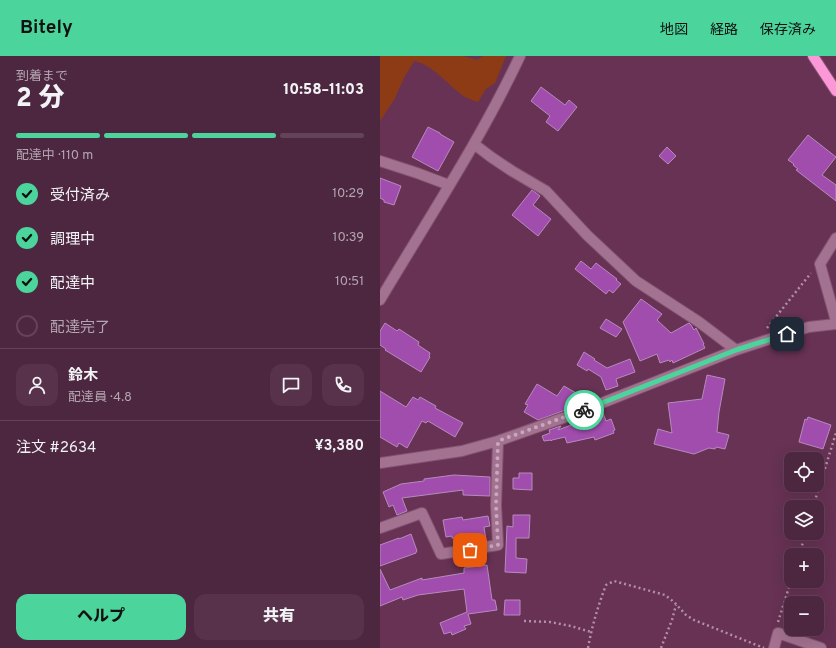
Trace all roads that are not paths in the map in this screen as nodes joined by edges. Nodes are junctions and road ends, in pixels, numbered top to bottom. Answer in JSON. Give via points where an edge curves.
{"nodes":[{"id":1,"x":520,"y":56,"type":"edge"},
{"id":2,"x":814,"y":56,"type":"edge"},
{"id":3,"x":836,"y":92,"type":"edge"},
{"id":4,"x":474,"y":144,"type":"junction"},
{"id":5,"x":380,"y":161,"type":"edge"},
{"id":6,"x":449,"y":185,"type":"junction"},
{"id":7,"x":836,"y":238,"type":"edge"},
{"id":8,"x":380,"y":300,"type":"edge"},
{"id":9,"x":836,"y":323,"type":"edge"},
{"id":10,"x":736,"y":350,"type":"junction"},
{"id":11,"x":498,"y":441,"type":"junction"},
{"id":12,"x":380,"y":463,"type":"edge"},
{"id":13,"x":380,"y":528,"type":"edge"},
{"id":14,"x":774,"y":648,"type":"edge"},
{"id":15,"x":822,"y":648,"type":"edge"}],
"edges":[{"from":1,"to":4,"type":"street"},
{"from":2,"to":3,"type":"main road"},
{"from":4,"to":6,"type":"street"},
{"from":4,"to":10,"type":"street","via":[[546,191],[636,281],[699,322]]},
{"from":5,"to":6,"type":"street"},
{"from":6,"to":8,"type":"street"},
{"from":7,"to":9,"type":"street","via":[[820,264]]},
{"from":9,"to":10,"type":"street","via":[[808,327]]},
{"from":10,"to":11,"type":"street"},
{"from":11,"to":12,"type":"street","via":[[462,451]]},
{"from":11,"to":13,"type":"street","via":[[498,545],[441,554],[422,513]]},
{"from":14,"to":15,"type":"street","via":[[778,633]]}]}
